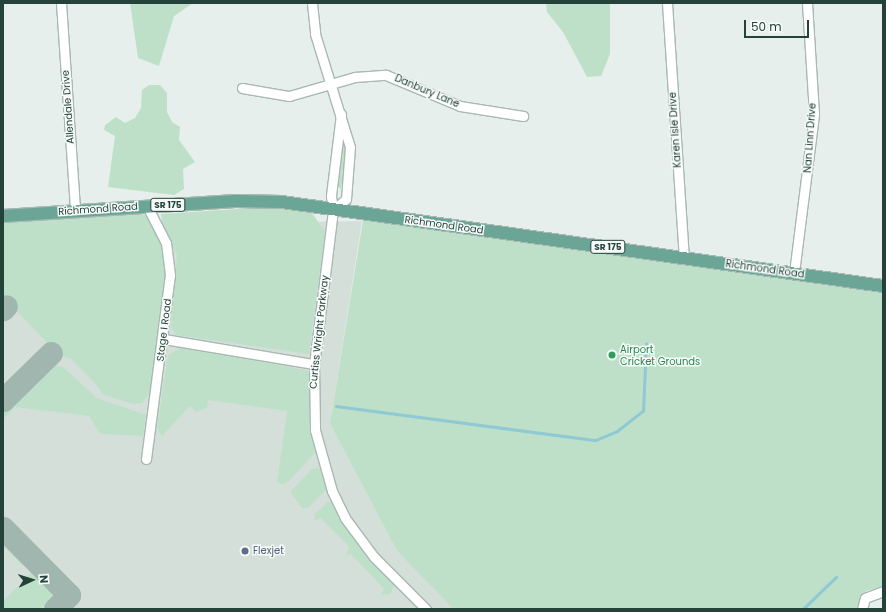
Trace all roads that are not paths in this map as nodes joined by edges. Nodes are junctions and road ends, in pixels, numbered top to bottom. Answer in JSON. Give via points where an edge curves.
{"nodes":[{"id":1,"x":61,"y":3,"type":"edge"},
{"id":2,"x":312,"y":3,"type":"edge"},
{"id":3,"x":667,"y":3,"type":"edge"},
{"id":4,"x":808,"y":3,"type":"edge"},
{"id":5,"x":331,"y":83,"type":"junction"},
{"id":6,"x":242,"y":88,"type":"dead end"},
{"id":7,"x":341,"y":114,"type":"junction"},
{"id":8,"x":523,"y":116,"type":"dead end"},
{"id":9,"x":147,"y":206,"type":"junction"},
{"id":10,"x":334,"y":210,"type":"junction"},
{"id":11,"x":75,"y":211,"type":"junction"},
{"id":12,"x":3,"y":216,"type":"edge"},
{"id":13,"x":684,"y":258,"type":"junction"},
{"id":14,"x":794,"y":273,"type":"junction"},
{"id":15,"x":883,"y":286,"type":"edge"},
{"id":16,"x":164,"y":339,"type":"junction"},
{"id":17,"x":314,"y":364,"type":"junction"},
{"id":18,"x":146,"y":459,"type":"dead end"},
{"id":19,"x":883,"y":591,"type":"edge"},
{"id":20,"x":426,"y":609,"type":"edge"},
{"id":21,"x":862,"y":609,"type":"edge"}],
"edges":[{"from":1,"to":11,"type":"street","name":"Allendale Drive"},
{"from":2,"to":5,"type":"street","via":[[315,34]]},
{"from":3,"to":13,"type":"street","name":"Karen Isle Drive"},
{"from":4,"to":14,"type":"street","name":"Nan Linn Drive","via":[[814,114]]},
{"from":5,"to":6,"type":"street","name":"Danbury Lane","via":[[283,96]]},
{"from":5,"to":7,"type":"street"},
{"from":5,"to":8,"type":"street","name":"Danbury Lane","via":[[365,75],[386,75],[460,106]]},
{"from":7,"to":10,"type":"street","name":"Curtiss Wright Parkway","via":[[330,196]]},
{"from":7,"to":10,"type":"street","via":[[350,147],[350,180],[346,199]]},
{"from":9,"to":10,"type":"main road","name":"Richmond Road","number":"SR 175","via":[[257,201]]},
{"from":9,"to":11,"type":"main road","name":"Richmond Road","number":"SR 175"},
{"from":9,"to":16,"type":"street","name":"Stage I Road","via":[[170,259]]},
{"from":10,"to":13,"type":"main road","name":"Richmond Road","number":"SR 175"},
{"from":10,"to":17,"type":"street","name":"Curtiss Wright Parkway"},
{"from":11,"to":12,"type":"main road","name":"Richmond Road","number":"SR 175"},
{"from":13,"to":14,"type":"main road","name":"Richmond Road","number":"SR 175"},
{"from":14,"to":15,"type":"main road","name":"Richmond Road","number":"SR 175"},
{"from":16,"to":17,"type":"street"},
{"from":16,"to":18,"type":"street","name":"Stage I Road"},
{"from":17,"to":20,"type":"street","name":"Curtiss Wright Parkway","via":[[315,430],[332,491],[345,518],[374,557]]},
{"from":19,"to":21,"type":"street","via":[[866,598]]}]}
